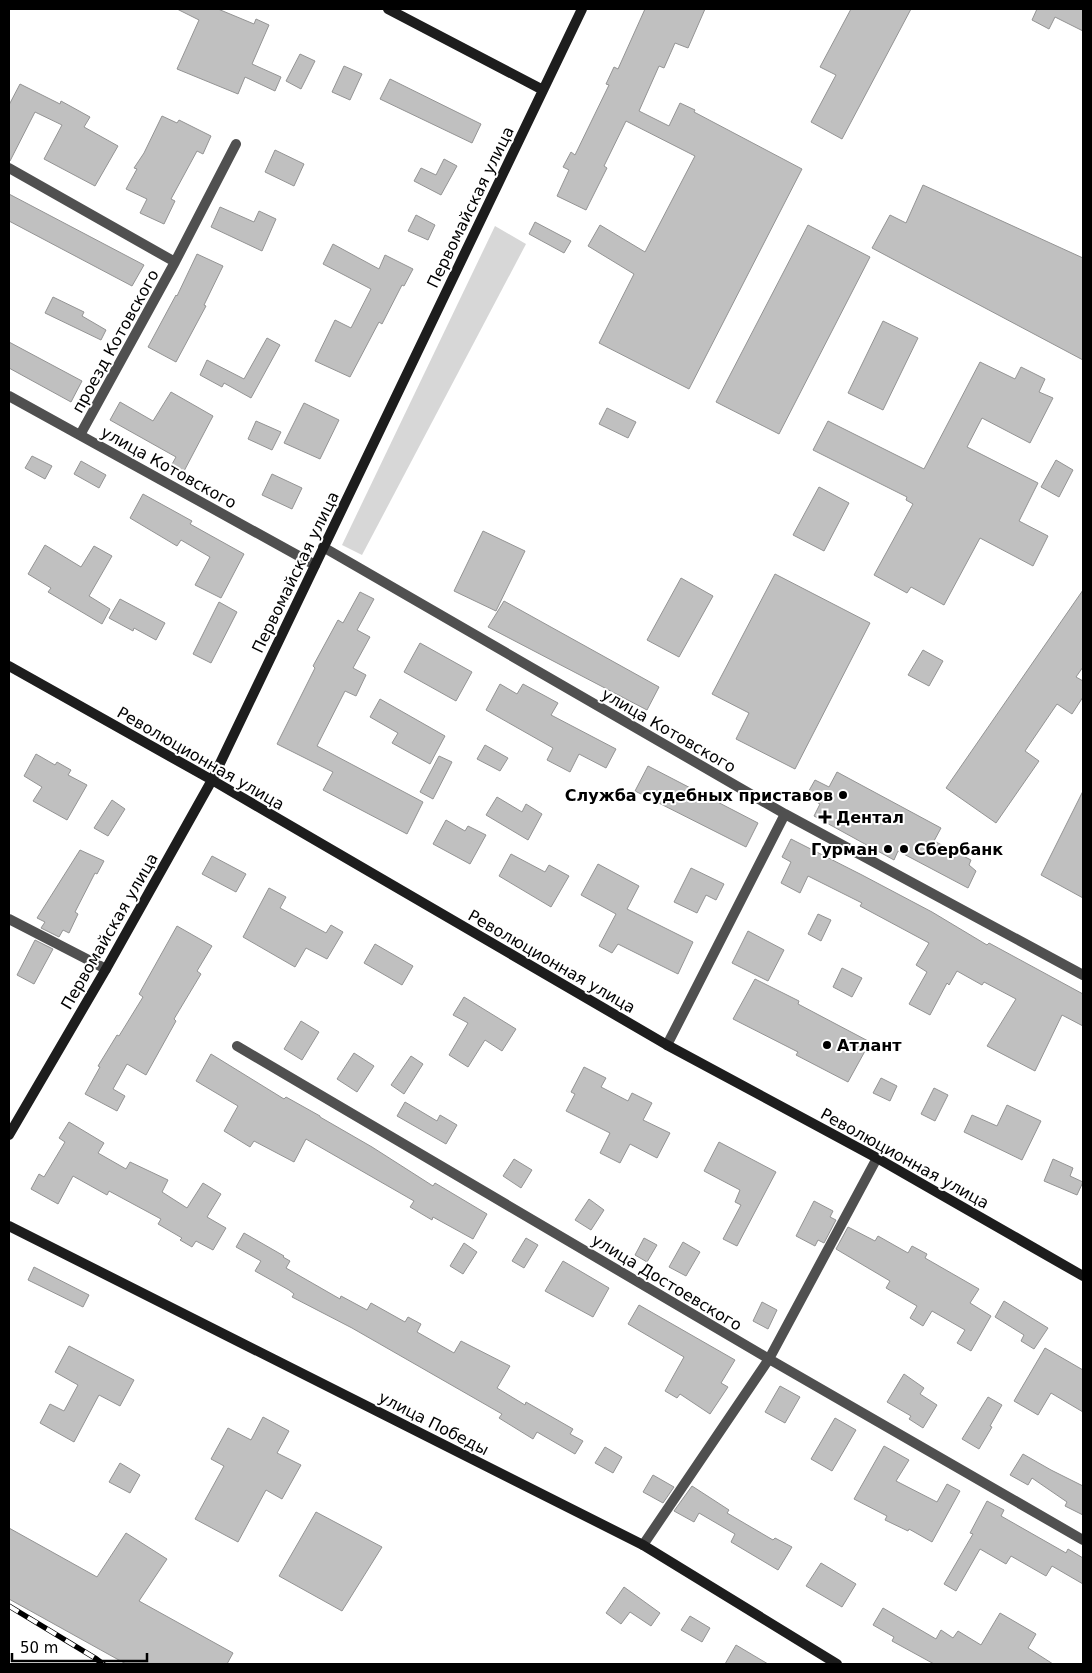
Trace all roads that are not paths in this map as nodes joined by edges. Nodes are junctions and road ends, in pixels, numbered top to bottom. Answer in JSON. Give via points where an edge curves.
{"nodes":[{"id":1,"x":388,"y":9,"type":"edge"},
{"id":2,"x":582,"y":9,"type":"edge"},
{"id":3,"x":543,"y":90,"type":"junction"},
{"id":4,"x":236,"y":144,"type":"dead end"},
{"id":5,"x":9,"y":168,"type":"edge"},
{"id":6,"x":175,"y":262,"type":"junction"},
{"id":7,"x":9,"y":396,"type":"edge"},
{"id":8,"x":80,"y":435,"type":"junction"},
{"id":9,"x":323,"y":547,"type":"junction"},
{"id":10,"x":315,"y":565,"type":"junction"},
{"id":11,"x":9,"y":666,"type":"edge"},
{"id":12,"x":212,"y":780,"type":"junction"},
{"id":13,"x":785,"y":814,"type":"junction"},
{"id":14,"x":9,"y":919,"type":"edge"},
{"id":15,"x":106,"y":969,"type":"junction"},
{"id":16,"x":1083,"y":975,"type":"edge"},
{"id":17,"x":667,"y":1045,"type":"junction"},
{"id":18,"x":237,"y":1046,"type":"dead end"},
{"id":19,"x":9,"y":1135,"type":"edge"},
{"id":20,"x":877,"y":1158,"type":"junction"},
{"id":21,"x":9,"y":1226,"type":"edge"},
{"id":22,"x":1083,"y":1276,"type":"edge"},
{"id":23,"x":768,"y":1359,"type":"junction"},
{"id":24,"x":1083,"y":1540,"type":"edge"},
{"id":25,"x":643,"y":1545,"type":"junction"},
{"id":26,"x":837,"y":1664,"type":"edge"}],
"edges":[{"from":1,"to":3,"type":"street"},
{"from":2,"to":3,"type":"street","name":"Первомайская улица"},
{"from":3,"to":9,"type":"street","name":"Первомайская улица"},
{"from":4,"to":6,"type":"street","name":"проезд Котовского"},
{"from":5,"to":6,"type":"street","name":"проезд Котовского"},
{"from":6,"to":8,"type":"street","name":"проезд Котовского"},
{"from":7,"to":8,"type":"street","name":"улица Котовского"},
{"from":8,"to":10,"type":"street","name":"улица Котовского"},
{"from":9,"to":10,"type":"street","name":"Первомайская улица"},
{"from":9,"to":13,"type":"street","name":"улица Котовского"},
{"from":10,"to":12,"type":"street","name":"Первомайская улица"},
{"from":11,"to":12,"type":"street","name":"Революционная улица"},
{"from":12,"to":15,"type":"street","name":"Первомайская улица"},
{"from":12,"to":17,"type":"street","name":"Революционная улица"},
{"from":13,"to":16,"type":"street","name":"улица Котовского"},
{"from":13,"to":17,"type":"street"},
{"from":14,"to":15,"type":"street"},
{"from":15,"to":19,"type":"street","name":"Первомайская улица"},
{"from":17,"to":20,"type":"street","name":"Революционная улица"},
{"from":18,"to":23,"type":"street","name":"улица Достоевского"},
{"from":20,"to":22,"type":"street","name":"Революционная улица"},
{"from":20,"to":23,"type":"street"},
{"from":21,"to":25,"type":"street","name":"улица Победы"},
{"from":23,"to":24,"type":"street","name":"улица Достоевского"},
{"from":23,"to":25,"type":"street"},
{"from":25,"to":26,"type":"street","name":"улица Победы"}]}
